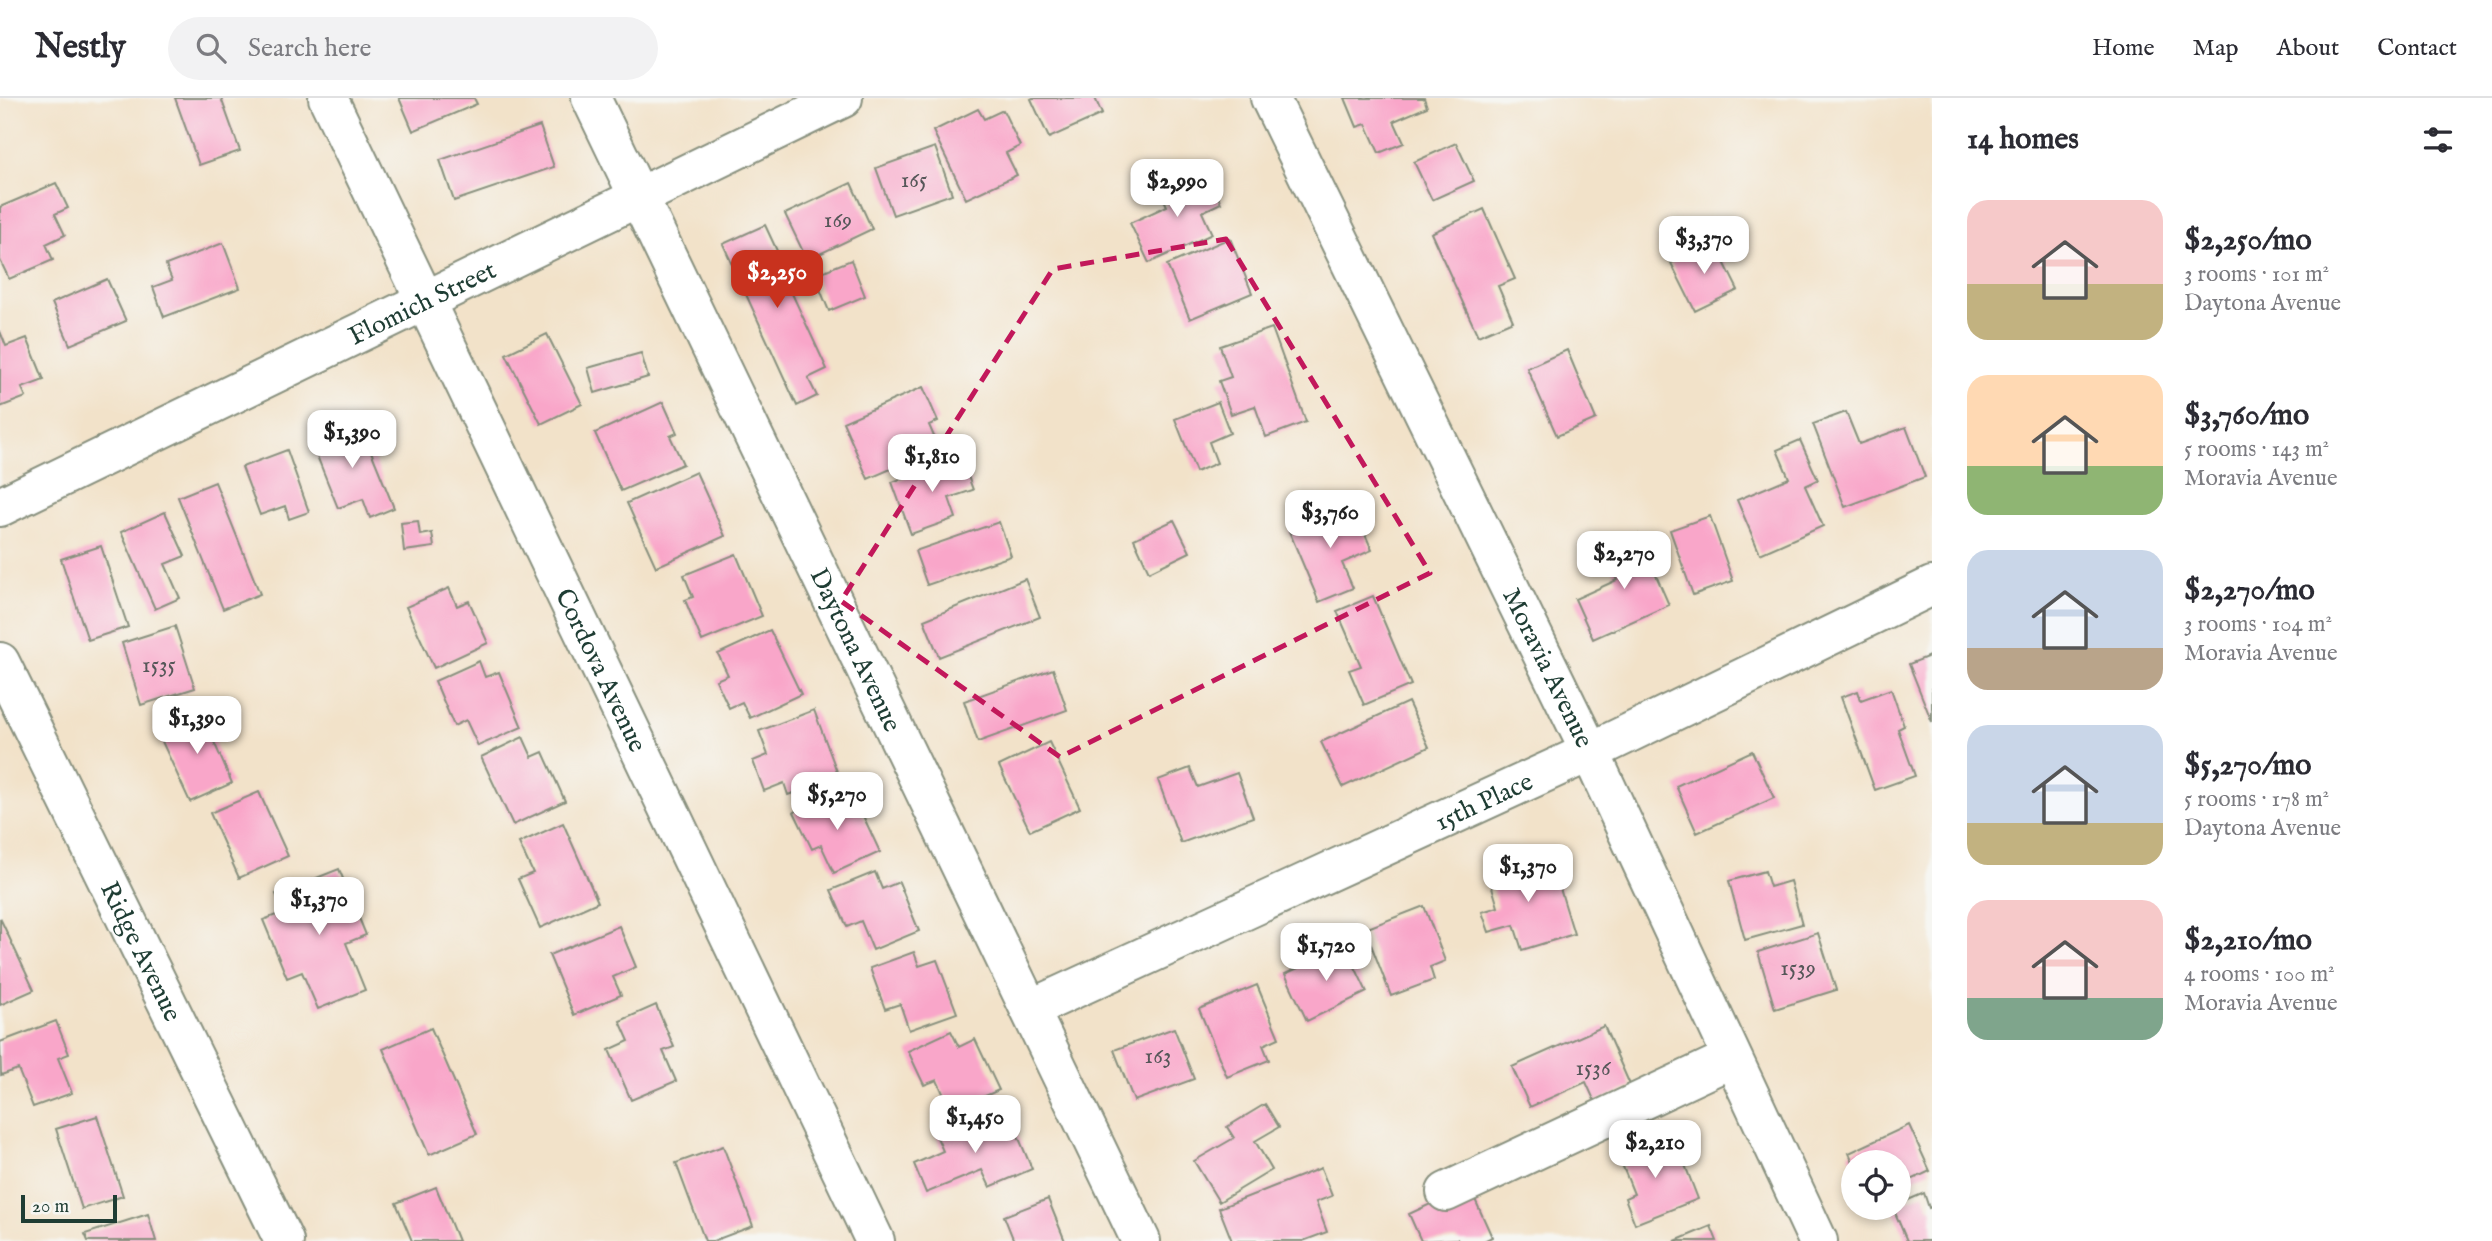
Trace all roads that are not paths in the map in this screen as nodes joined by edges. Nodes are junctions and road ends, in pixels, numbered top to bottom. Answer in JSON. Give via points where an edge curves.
{"nodes":[{"id":1,"x":328,"y":98,"type":"edge"},
{"id":2,"x":592,"y":98,"type":"edge"},
{"id":3,"x":843,"y":98,"type":"edge"},
{"id":4,"x":1270,"y":98,"type":"edge"},
{"id":5,"x":639,"y":197,"type":"junction"},
{"id":6,"x":426,"y":300,"type":"junction"},
{"id":7,"x":0,"y":507,"type":"edge"},
{"id":8,"x":1932,"y":586,"type":"edge"},
{"id":9,"x":0,"y":662,"type":"edge"},
{"id":10,"x":1590,"y":752,"type":"junction"},
{"id":11,"x":1030,"y":1009,"type":"junction"},
{"id":12,"x":1732,"y":1058,"type":"junction"},
{"id":13,"x":1446,"y":1192,"type":"dead end"},
{"id":14,"x":284,"y":1241,"type":"edge"},
{"id":15,"x":875,"y":1241,"type":"edge"},
{"id":16,"x":1141,"y":1241,"type":"edge"},
{"id":17,"x":1818,"y":1241,"type":"edge"}],
"edges":[{"from":1,"to":6,"type":"street","name":"Cordova Avenue"},
{"from":2,"to":5,"type":"street","name":"Daytona Avenue"},
{"from":3,"to":5,"type":"street","name":"Flomich Street"},
{"from":4,"to":10,"type":"street","name":"Moravia Avenue"},
{"from":5,"to":6,"type":"street","name":"Flomich Street"},
{"from":5,"to":11,"type":"street","name":"Daytona Avenue"},
{"from":6,"to":7,"type":"street","name":"Flomich Street"},
{"from":6,"to":15,"type":"street","name":"Cordova Avenue"},
{"from":8,"to":10,"type":"street","name":"15th Place"},
{"from":9,"to":14,"type":"street","name":"Ridge Avenue"},
{"from":10,"to":11,"type":"street","name":"15th Place"},
{"from":10,"to":12,"type":"street","name":"Moravia Avenue"},
{"from":11,"to":16,"type":"street","name":"Daytona Avenue"},
{"from":12,"to":13,"type":"street"},
{"from":12,"to":17,"type":"street","name":"Moravia Avenue"}]}
